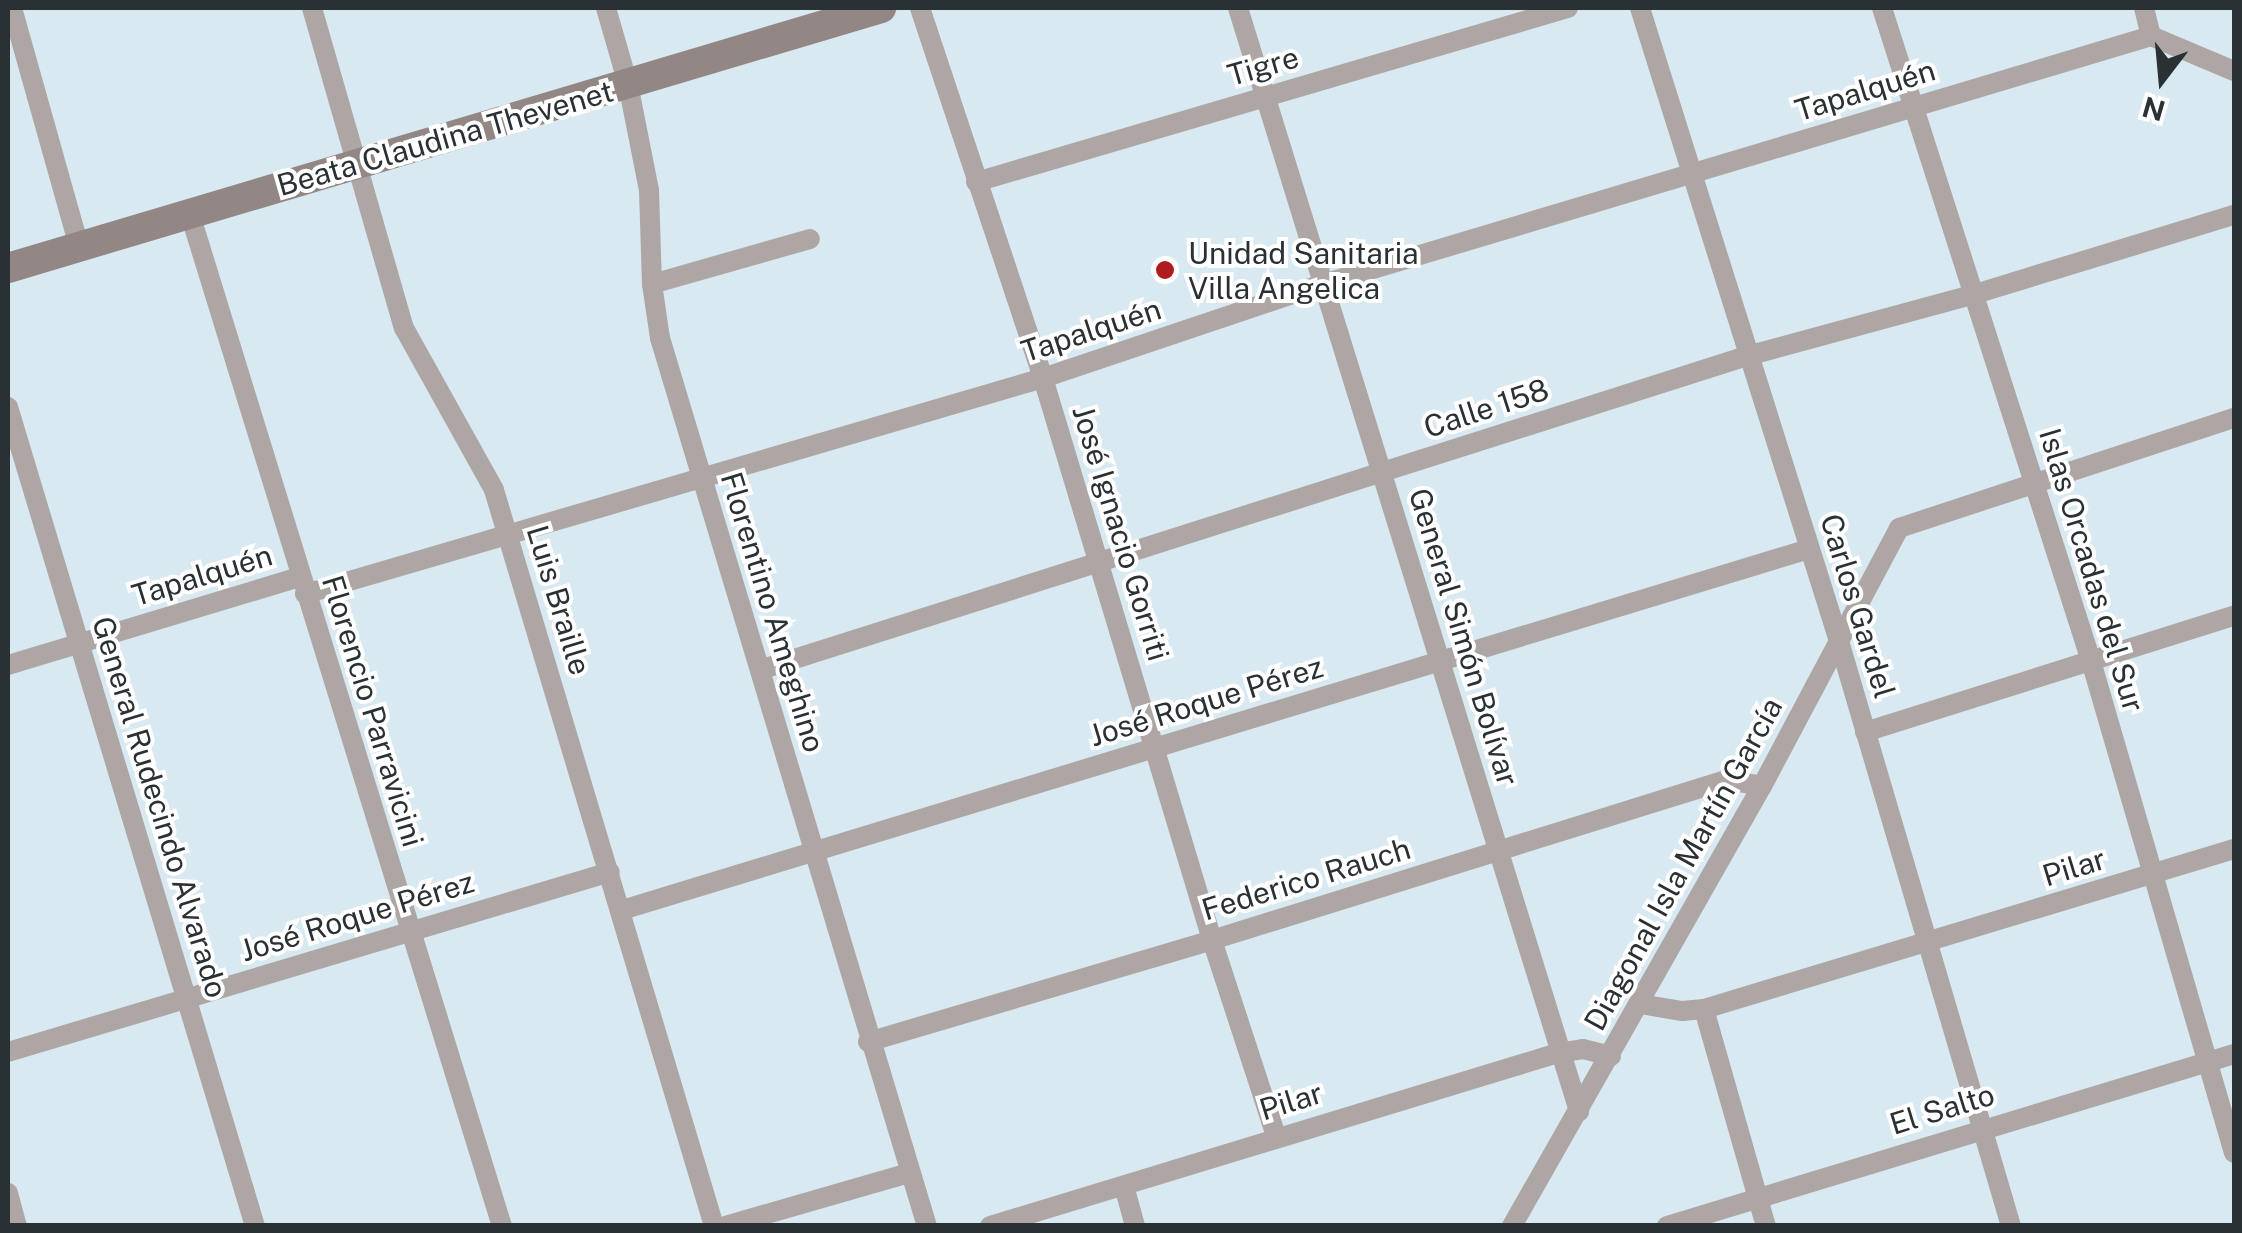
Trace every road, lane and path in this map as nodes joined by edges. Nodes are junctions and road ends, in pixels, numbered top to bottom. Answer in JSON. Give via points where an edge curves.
{"nodes":[{"id":1,"x":12,"y":8,"type":"edge"},
{"id":2,"x":312,"y":8,"type":"edge"},
{"id":3,"x":606,"y":8,"type":"edge"},
{"id":4,"x":881,"y":8,"type":"edge"},
{"id":5,"x":920,"y":8,"type":"edge"},
{"id":6,"x":1238,"y":8,"type":"edge"},
{"id":7,"x":1568,"y":8,"type":"edge"},
{"id":8,"x":1640,"y":8,"type":"edge"},
{"id":9,"x":1882,"y":8,"type":"edge"},
{"id":10,"x":2144,"y":8,"type":"edge"},
{"id":11,"x":2151,"y":36,"type":"junction"},
{"id":12,"x":2234,"y":71,"type":"edge"},
{"id":13,"x":628,"y":84,"type":"junction"},
{"id":14,"x":1265,"y":97,"type":"junction"},
{"id":15,"x":1914,"y":106,"type":"junction"},
{"id":16,"x":357,"y":163,"type":"junction"},
{"id":17,"x":1689,"y":174,"type":"junction"},
{"id":18,"x":976,"y":182,"type":"junction"},
{"id":19,"x":190,"y":214,"type":"junction"},
{"id":20,"x":2234,"y":214,"type":"edge"},
{"id":21,"x":810,"y":239,"type":"dead end"},
{"id":22,"x":79,"y":247,"type":"junction"},
{"id":23,"x":8,"y":268,"type":"edge"},
{"id":24,"x":652,"y":284,"type":"junction"},
{"id":25,"x":1323,"y":284,"type":"junction"},
{"id":26,"x":1975,"y":294,"type":"junction"},
{"id":27,"x":1747,"y":356,"type":"junction"},
{"id":28,"x":1043,"y":378,"type":"junction"},
{"id":29,"x":8,"y":406,"type":"edge"},
{"id":30,"x":2234,"y":418,"type":"edge"},
{"id":31,"x":1382,"y":473,"type":"junction"},
{"id":32,"x":700,"y":478,"type":"junction"},
{"id":33,"x":2036,"y":483,"type":"junction"},
{"id":34,"x":508,"y":536,"type":"junction"},
{"id":35,"x":1808,"y":549,"type":"junction"},
{"id":36,"x":1101,"y":564,"type":"junction"},
{"id":37,"x":302,"y":586,"type":"junction"},
{"id":38,"x":2234,"y":616,"type":"edge"},
{"id":39,"x":1839,"y":641,"type":"junction"},
{"id":40,"x":80,"y":642,"type":"junction"},
{"id":41,"x":1439,"y":660,"type":"junction"},
{"id":42,"x":2091,"y":661,"type":"junction"},
{"id":43,"x":8,"y":665,"type":"edge"},
{"id":44,"x":760,"y":670,"type":"junction"},
{"id":45,"x":1865,"y":732,"type":"junction"},
{"id":46,"x":1154,"y":748,"type":"junction"},
{"id":47,"x":1762,"y":786,"type":"junction"},
{"id":48,"x":2234,"y":849,"type":"edge"},
{"id":49,"x":1498,"y":851,"type":"junction"},
{"id":50,"x":814,"y":852,"type":"junction"},
{"id":51,"x":610,"y":872,"type":"junction"},
{"id":52,"x":2150,"y":876,"type":"junction"},
{"id":53,"x":622,"y":910,"type":"junction"},
{"id":54,"x":411,"y":931,"type":"junction"},
{"id":55,"x":1212,"y":940,"type":"junction"},
{"id":56,"x":1926,"y":942,"type":"junction"},
{"id":57,"x":186,"y":998,"type":"junction"},
{"id":58,"x":1640,"y":1004,"type":"junction"},
{"id":59,"x":1704,"y":1009,"type":"junction"},
{"id":60,"x":868,"y":1042,"type":"junction"},
{"id":61,"x":8,"y":1052,"type":"edge"},
{"id":62,"x":1558,"y":1053,"type":"junction"},
{"id":63,"x":2234,"y":1054,"type":"edge"},
{"id":64,"x":1611,"y":1056,"type":"junction"},
{"id":65,"x":2206,"y":1062,"type":"junction"},
{"id":66,"x":1580,"y":1111,"type":"junction"},
{"id":67,"x":1982,"y":1128,"type":"junction"},
{"id":68,"x":1276,"y":1136,"type":"junction"},
{"id":69,"x":2234,"y":1153,"type":"edge"},
{"id":70,"x":909,"y":1174,"type":"junction"},
{"id":71,"x":1124,"y":1186,"type":"junction"},
{"id":72,"x":8,"y":1193,"type":"edge"},
{"id":73,"x":1757,"y":1197,"type":"junction"},
{"id":74,"x":17,"y":1226,"type":"edge"},
{"id":75,"x":256,"y":1226,"type":"edge"},
{"id":76,"x":502,"y":1226,"type":"edge"},
{"id":77,"x":714,"y":1226,"type":"edge"},
{"id":78,"x":725,"y":1226,"type":"edge"},
{"id":79,"x":926,"y":1226,"type":"edge"},
{"id":80,"x":990,"y":1226,"type":"edge"},
{"id":81,"x":1135,"y":1226,"type":"edge"},
{"id":82,"x":1512,"y":1226,"type":"edge"},
{"id":83,"x":1668,"y":1226,"type":"edge"},
{"id":84,"x":1766,"y":1226,"type":"edge"},
{"id":85,"x":2012,"y":1226,"type":"edge"}],
"edges":[{"from":1,"to":22,"type":"street"},
{"from":2,"to":16,"type":"street","name":"Luis Braille"},
{"from":3,"to":13,"type":"street","name":"Florentino Ameghino"},
{"from":4,"to":13,"type":"main road","name":"Beata Claudina Thevenet"},
{"from":5,"to":18,"type":"street","name":"José Ignacio Gorriti"},
{"from":6,"to":14,"type":"street","name":"General Simón Bolívar"},
{"from":7,"to":14,"type":"street","name":"Tigre"},
{"from":8,"to":17,"type":"street","name":"Carlos Gardel"},
{"from":9,"to":15,"type":"street","name":"Islas Orcadas del Sur"},
{"from":10,"to":11,"type":"street"},
{"from":11,"to":12,"type":"street"},
{"from":11,"to":15,"type":"street","name":"Tapalquén"},
{"from":13,"to":16,"type":"main road","name":"Beata Claudina Thevenet"},
{"from":13,"to":24,"type":"street","name":"Florentino Ameghino","via":[[649,190]]},
{"from":14,"to":18,"type":"street","name":"Tigre"},
{"from":14,"to":25,"type":"street","name":"General Simón Bolívar"},
{"from":15,"to":17,"type":"street","name":"Tapalquén"},
{"from":15,"to":26,"type":"street","name":"Islas Orcadas del Sur"},
{"from":16,"to":19,"type":"main road","name":"Beata Claudina Thevenet"},
{"from":16,"to":34,"type":"street","name":"Luis Braille","via":[[404,328],[494,490]]},
{"from":17,"to":25,"type":"street","name":"Tapalquén"},
{"from":17,"to":27,"type":"street","name":"Carlos Gardel"},
{"from":18,"to":28,"type":"street","name":"José Ignacio Gorriti"},
{"from":19,"to":22,"type":"main road","name":"Beata Claudina Thevenet"},
{"from":19,"to":37,"type":"street","name":"Florencio Parravicini"},
{"from":20,"to":26,"type":"street","name":"Calle 158"},
{"from":21,"to":24,"type":"street"},
{"from":22,"to":23,"type":"main road","name":"Beata Claudina Thevenet"},
{"from":24,"to":32,"type":"street","name":"Florentino Ameghino","via":[[660,338]]},
{"from":25,"to":28,"type":"street","name":"Tapalquén"},
{"from":25,"to":31,"type":"street","name":"General Simón Bolívar"},
{"from":26,"to":27,"type":"street","name":"Calle 158"},
{"from":26,"to":33,"type":"street","name":"Islas Orcadas del Sur"},
{"from":27,"to":31,"type":"street","name":"Calle 158"},
{"from":27,"to":35,"type":"street","name":"Carlos Gardel"},
{"from":28,"to":32,"type":"street","name":"Tapalquén"},
{"from":28,"to":36,"type":"street","name":"José Ignacio Gorriti"},
{"from":29,"to":40,"type":"street","name":"General Rudecindo Alvarado"},
{"from":30,"to":33,"type":"street"},
{"from":31,"to":36,"type":"street","name":"Calle 158"},
{"from":31,"to":41,"type":"street","name":"General Simón Bolívar"},
{"from":32,"to":34,"type":"street","name":"Tapalquén"},
{"from":32,"to":44,"type":"street","name":"Florentino Ameghino"},
{"from":33,"to":39,"type":"street","name":"Diagonal Isla Martín García","via":[[1900,528]]},
{"from":33,"to":42,"type":"street","name":"Islas Orcadas del Sur"},
{"from":34,"to":37,"type":"street","name":"Tapalquén"},
{"from":34,"to":51,"type":"street","name":"Luis Braille"},
{"from":35,"to":39,"type":"street","name":"Carlos Gardel"},
{"from":35,"to":41,"type":"street","name":"José Roque Pérez"},
{"from":36,"to":44,"type":"street","name":"Calle 158"},
{"from":36,"to":46,"type":"street","name":"José Ignacio Gorriti"},
{"from":37,"to":40,"type":"street","name":"Tapalquén"},
{"from":37,"to":54,"type":"street","name":"Florencio Parravicini"},
{"from":38,"to":42,"type":"street"},
{"from":39,"to":45,"type":"street","name":"Carlos Gardel"},
{"from":39,"to":47,"type":"street","name":"Diagonal Isla Martín García"},
{"from":40,"to":43,"type":"street","name":"Tapalquén"},
{"from":40,"to":57,"type":"street","name":"General Rudecindo Alvarado"},
{"from":41,"to":46,"type":"street","name":"José Roque Pérez"},
{"from":41,"to":49,"type":"street","name":"General Simón Bolívar"},
{"from":42,"to":45,"type":"street"},
{"from":42,"to":52,"type":"street","name":"Islas Orcadas del Sur"},
{"from":44,"to":50,"type":"street","name":"Florentino Ameghino"},
{"from":45,"to":56,"type":"street","name":"Carlos Gardel"},
{"from":46,"to":50,"type":"street","name":"José Roque Pérez"},
{"from":46,"to":55,"type":"street","name":"José Ignacio Gorriti"},
{"from":47,"to":49,"type":"street","name":"Federico Rauch","via":[[1726,780]]},
{"from":47,"to":58,"type":"street","name":"Diagonal Isla Martín García"},
{"from":48,"to":52,"type":"street","name":"Pilar"},
{"from":49,"to":55,"type":"street","name":"Federico Rauch"},
{"from":49,"to":62,"type":"street","name":"General Simón Bolívar"},
{"from":50,"to":53,"type":"street","name":"José Roque Pérez"},
{"from":50,"to":60,"type":"street","name":"Florentino Ameghino"},
{"from":51,"to":53,"type":"street","name":"Luis Braille"},
{"from":51,"to":54,"type":"street","name":"José Roque Pérez"},
{"from":52,"to":56,"type":"street","name":"Pilar"},
{"from":52,"to":65,"type":"street","name":"Islas Orcadas del Sur"},
{"from":53,"to":77,"type":"street","name":"Luis Braille"},
{"from":54,"to":57,"type":"street","name":"José Roque Pérez"},
{"from":54,"to":76,"type":"street","name":"Florencio Parravicini"},
{"from":55,"to":60,"type":"street","name":"Federico Rauch"},
{"from":55,"to":68,"type":"street","name":"José Ignacio Gorriti"},
{"from":56,"to":59,"type":"street","name":"Pilar"},
{"from":56,"to":67,"type":"street","name":"Carlos Gardel"},
{"from":57,"to":61,"type":"street","name":"José Roque Pérez"},
{"from":57,"to":75,"type":"street","name":"General Rudecindo Alvarado"},
{"from":58,"to":59,"type":"street","name":"Pilar"},
{"from":58,"to":64,"type":"street","name":"Diagonal Isla Martín García"},
{"from":59,"to":73,"type":"street"},
{"from":60,"to":70,"type":"street","name":"Florentino Ameghino"},
{"from":62,"to":64,"type":"street","name":"Pilar","via":[[1583,1049]]},
{"from":62,"to":66,"type":"street","name":"General Simón Bolívar"},
{"from":62,"to":68,"type":"street","name":"Pilar"},
{"from":63,"to":65,"type":"street","name":"El Salto"},
{"from":64,"to":66,"type":"street","name":"Diagonal Isla Martín García"},
{"from":65,"to":67,"type":"street","name":"El Salto"},
{"from":65,"to":69,"type":"street","name":"Islas Orcadas del Sur"},
{"from":66,"to":82,"type":"street","name":"Diagonal Isla Martín García"},
{"from":67,"to":73,"type":"street","name":"El Salto"},
{"from":67,"to":85,"type":"street","name":"Carlos Gardel"},
{"from":68,"to":71,"type":"street","name":"Pilar"},
{"from":70,"to":78,"type":"street"},
{"from":70,"to":79,"type":"street","name":"Florentino Ameghino"},
{"from":71,"to":80,"type":"street","name":"Pilar"},
{"from":71,"to":81,"type":"street"},
{"from":72,"to":74,"type":"street"},
{"from":73,"to":83,"type":"street","name":"El Salto"},
{"from":73,"to":84,"type":"street"}]}
